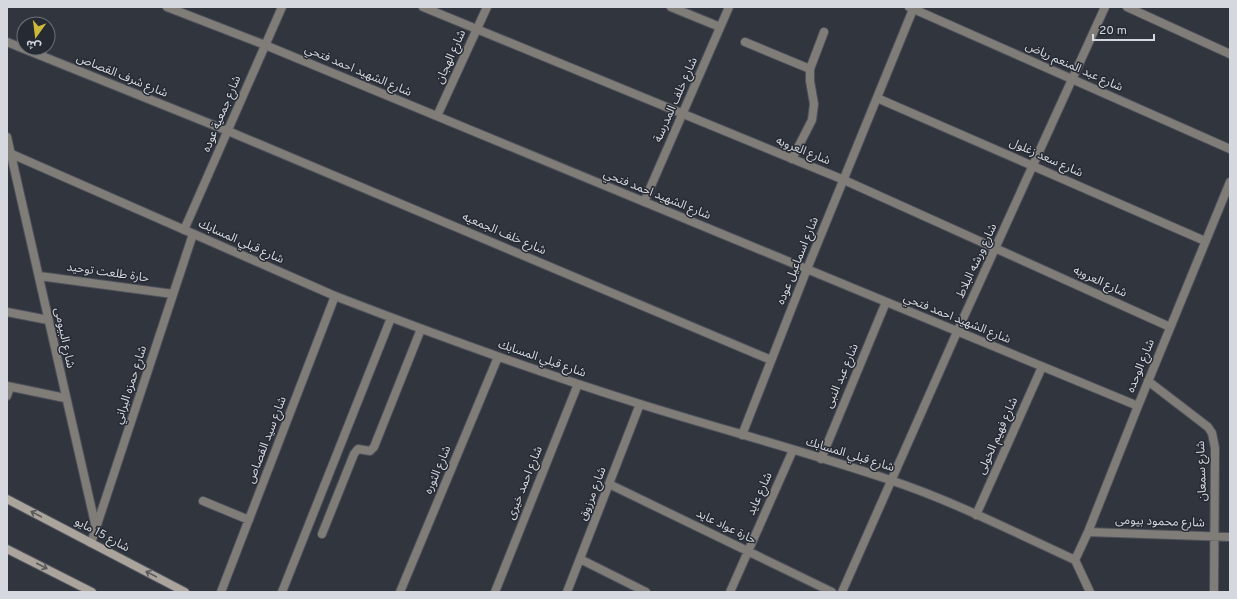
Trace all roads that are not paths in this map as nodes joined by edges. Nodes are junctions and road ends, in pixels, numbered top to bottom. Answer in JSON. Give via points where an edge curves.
{"nodes":[{"id":1,"x":168,"y":7,"type":"edge"},
{"id":2,"x":282,"y":7,"type":"edge"},
{"id":3,"x":423,"y":7,"type":"edge"},
{"id":4,"x":487,"y":7,"type":"edge"},
{"id":5,"x":671,"y":7,"type":"edge"},
{"id":6,"x":729,"y":7,"type":"edge"},
{"id":7,"x":1105,"y":7,"type":"edge"},
{"id":8,"x":1127,"y":7,"type":"edge"},
{"id":9,"x":912,"y":8,"type":"edge"},
{"id":10,"x":720,"y":27,"type":"junction"},
{"id":11,"x":477,"y":29,"type":"junction"},
{"id":12,"x":824,"y":32,"type":"dead end"},
{"id":13,"x":7,"y":42,"type":"edge"},
{"id":14,"x":745,"y":42,"type":"dead end"},
{"id":15,"x":265,"y":45,"type":"junction"},
{"id":16,"x":1230,"y":54,"type":"edge"},
{"id":17,"x":810,"y":68,"type":"junction"},
{"id":18,"x":1073,"y":80,"type":"junction"},
{"id":19,"x":877,"y":98,"type":"junction"},
{"id":20,"x":683,"y":114,"type":"junction"},
{"id":21,"x":437,"y":116,"type":"junction"},
{"id":22,"x":228,"y":131,"type":"junction"},
{"id":23,"x":7,"y":137,"type":"edge"},
{"id":24,"x":1230,"y":149,"type":"edge"},
{"id":25,"x":9,"y":153,"type":"edge"},
{"id":26,"x":792,"y":159,"type":"junction"},
{"id":27,"x":1034,"y":166,"type":"junction"},
{"id":28,"x":844,"y":180,"type":"junction"},
{"id":29,"x":1230,"y":182,"type":"edge"},
{"id":30,"x":644,"y":202,"type":"junction"},
{"id":31,"x":184,"y":230,"type":"junction"},
{"id":32,"x":194,"y":234,"type":"junction"},
{"id":33,"x":1205,"y":241,"type":"junction"},
{"id":34,"x":997,"y":248,"type":"junction"},
{"id":35,"x":807,"y":269,"type":"junction"},
{"id":36,"x":39,"y":276,"type":"junction"},
{"id":37,"x":173,"y":294,"type":"junction"},
{"id":38,"x":335,"y":296,"type":"junction"},
{"id":39,"x":886,"y":302,"type":"junction"},
{"id":40,"x":7,"y":312,"type":"edge"},
{"id":41,"x":391,"y":318,"type":"junction"},
{"id":42,"x":48,"y":320,"type":"junction"},
{"id":43,"x":1170,"y":327,"type":"junction"},
{"id":44,"x":421,"y":329,"type":"junction"},
{"id":45,"x":957,"y":332,"type":"junction"},
{"id":46,"x":498,"y":357,"type":"junction"},
{"id":47,"x":771,"y":360,"type":"junction"},
{"id":48,"x":1042,"y":367,"type":"junction"},
{"id":49,"x":1148,"y":381,"type":"junction"},
{"id":50,"x":578,"y":384,"type":"junction"},
{"id":51,"x":8,"y":386,"type":"edge"},
{"id":52,"x":7,"y":396,"type":"edge"},
{"id":53,"x":65,"y":398,"type":"junction"},
{"id":54,"x":640,"y":404,"type":"junction"},
{"id":55,"x":1138,"y":406,"type":"junction"},
{"id":56,"x":742,"y":435,"type":"junction"},
{"id":57,"x":793,"y":450,"type":"junction"},
{"id":58,"x":821,"y":459,"type":"junction"},
{"id":59,"x":891,"y":480,"type":"junction"},
{"id":60,"x":609,"y":484,"type":"junction"},
{"id":61,"x":7,"y":499,"type":"edge"},
{"id":62,"x":203,"y":501,"type":"dead end"},
{"id":63,"x":976,"y":515,"type":"junction"},
{"id":64,"x":248,"y":520,"type":"junction"},
{"id":65,"x":96,"y":528,"type":"junction"},
{"id":66,"x":1088,"y":532,"type":"junction"},
{"id":67,"x":322,"y":534,"type":"dead end"},
{"id":68,"x":1215,"y":537,"type":"junction"},
{"id":69,"x":1230,"y":537,"type":"edge"},
{"id":70,"x":91,"y":543,"type":"junction"},
{"id":71,"x":7,"y":549,"type":"edge"},
{"id":72,"x":748,"y":551,"type":"junction"},
{"id":73,"x":580,"y":559,"type":"junction"},
{"id":74,"x":1075,"y":560,"type":"junction"},
{"id":75,"x":76,"y":588,"type":"edge"},
{"id":76,"x":92,"y":592,"type":"edge"},
{"id":77,"x":185,"y":592,"type":"edge"},
{"id":78,"x":221,"y":592,"type":"edge"},
{"id":79,"x":282,"y":592,"type":"edge"},
{"id":80,"x":400,"y":592,"type":"edge"},
{"id":81,"x":495,"y":592,"type":"edge"},
{"id":82,"x":567,"y":592,"type":"edge"},
{"id":83,"x":646,"y":592,"type":"edge"},
{"id":84,"x":730,"y":592,"type":"edge"},
{"id":85,"x":832,"y":592,"type":"edge"},
{"id":86,"x":842,"y":592,"type":"edge"},
{"id":87,"x":1090,"y":592,"type":"edge"},
{"id":88,"x":1214,"y":592,"type":"edge"}],
"edges":[{"from":1,"to":15,"type":"street","name":"شارع الشهيد احمد فتحي"},
{"from":2,"to":15,"type":"street","name":"شارع جمعية عوده"},
{"from":3,"to":11,"type":"street","name":"شارع العروبه"},
{"from":4,"to":11,"type":"street","name":"شارع الهجان"},
{"from":5,"to":10,"type":"street"},
{"from":6,"to":10,"type":"street","name":"شارع خلف المدرسة"},
{"from":7,"to":18,"type":"street","name":"شارع ورشه البلاط"},
{"from":8,"to":16,"type":"street"},
{"from":9,"to":18,"type":"street","name":"شارع عبد المنعم رياض"},
{"from":9,"to":19,"type":"street","name":"شارع اسماعيل عوده"},
{"from":10,"to":20,"type":"street","name":"شارع خلف المدرسة"},
{"from":11,"to":20,"type":"street","name":"شارع العروبه"},
{"from":11,"to":21,"type":"street","name":"شارع الهجان"},
{"from":12,"to":17,"type":"street"},
{"from":13,"to":22,"type":"street","name":"شارع شرف القصاص"},
{"from":14,"to":17,"type":"street"},
{"from":15,"to":21,"type":"street","name":"شارع الشهيد احمد فتحي"},
{"from":15,"to":22,"type":"street","name":"شارع جمعية عوده"},
{"from":17,"to":26,"type":"street","via":[[814,104],[812,120]]},
{"from":18,"to":24,"type":"street","name":"شارع عبد المنعم رياض"},
{"from":18,"to":27,"type":"street","name":"شارع ورشه البلاط"},
{"from":19,"to":27,"type":"street","name":"شارع سعد زغلول"},
{"from":19,"to":28,"type":"street","name":"شارع اسماعيل عوده"},
{"from":20,"to":26,"type":"street","name":"شارع العروبه"},
{"from":20,"to":30,"type":"street","name":"شارع خلف المدرسة"},
{"from":21,"to":30,"type":"street","name":"شارع الشهيد احمد فتحي"},
{"from":22,"to":31,"type":"street","name":"شارع جمعية عوده"},
{"from":22,"to":47,"type":"street","name":"شارع خلف الجمعيه"},
{"from":23,"to":25,"type":"street","name":"شارع البيومى"},
{"from":25,"to":31,"type":"street","name":"شارع قبلي المسابك"},
{"from":25,"to":36,"type":"street","name":"شارع البيومى"},
{"from":26,"to":28,"type":"street","name":"شارع العروبه"},
{"from":27,"to":33,"type":"street","name":"شارع سعد زغلول"},
{"from":27,"to":34,"type":"street","name":"شارع ورشه البلاط"},
{"from":28,"to":34,"type":"street","name":"شارع العروبه"},
{"from":28,"to":35,"type":"street","name":"شارع اسماعيل عوده"},
{"from":29,"to":33,"type":"street","name":"شارع الوحده"},
{"from":30,"to":35,"type":"street","name":"شارع الشهيد احمد فتحي"},
{"from":31,"to":32,"type":"street","name":"شارع قبلي المسابك"},
{"from":32,"to":37,"type":"street","name":"شارع حمزه البراني"},
{"from":32,"to":38,"type":"street","name":"شارع قبلي المسابك"},
{"from":33,"to":43,"type":"street","name":"شارع الوحده"},
{"from":34,"to":43,"type":"street","name":"شارع العروبه"},
{"from":34,"to":45,"type":"street","name":"شارع ورشه البلاط"},
{"from":35,"to":39,"type":"street","name":"شارع الشهيد احمد فتحي"},
{"from":35,"to":47,"type":"street","name":"شارع اسماعيل عوده"},
{"from":36,"to":37,"type":"street","name":"حارة طلعت توحيد"},
{"from":36,"to":42,"type":"street","name":"شارع البيومى"},
{"from":37,"to":65,"type":"street","name":"شارع حمزه البراني"},
{"from":38,"to":41,"type":"street","name":"شارع قبلي المسابك"},
{"from":38,"to":64,"type":"street","name":"شارع سيد القصاص"},
{"from":39,"to":45,"type":"street","name":"شارع الشهيد احمد فتحي"},
{"from":39,"to":58,"type":"street","name":"شارع عبد النبى"},
{"from":40,"to":42,"type":"street"},
{"from":41,"to":44,"type":"street","name":"شارع قبلي المسابك"},
{"from":41,"to":79,"type":"street"},
{"from":42,"to":53,"type":"street","name":"شارع البيومى"},
{"from":43,"to":49,"type":"street","name":"شارع الوحده"},
{"from":44,"to":46,"type":"street","name":"شارع قبلي المسابك"},
{"from":44,"to":67,"type":"street","via":[[374,447],[370,451],[358,449],[354,454]]},
{"from":45,"to":48,"type":"street","name":"شارع الشهيد احمد فتحي"},
{"from":45,"to":59,"type":"street","name":"شارع ورشه البلاط"},
{"from":46,"to":50,"type":"street","name":"شارع قبلي المسابك"},
{"from":46,"to":80,"type":"street","name":"شارع الثوره"},
{"from":47,"to":56,"type":"street","name":"شارع اسماعيل عوده"},
{"from":48,"to":55,"type":"street","name":"شارع الشهيد احمد فتحي"},
{"from":48,"to":63,"type":"street","name":"شارع فهيم الخولى"},
{"from":49,"to":55,"type":"street","name":"شارع الوحده"},
{"from":49,"to":68,"type":"street","name":"شارع سمعان","via":[[1203,421],[1212,433],[1216,448]]},
{"from":50,"to":54,"type":"street","name":"شارع قبلي المسابك"},
{"from":50,"to":81,"type":"street","name":"شارع احمد خيرى"},
{"from":51,"to":52,"type":"street"},
{"from":51,"to":53,"type":"street"},
{"from":53,"to":65,"type":"street","name":"شارع البيومى"},
{"from":54,"to":56,"type":"street","name":"شارع قبلي المسابك"},
{"from":54,"to":60,"type":"street","name":"شارع مرزوق"},
{"from":55,"to":66,"type":"street","name":"شارع الوحده"},
{"from":56,"to":57,"type":"street","name":"شارع قبلي المسابك"},
{"from":57,"to":58,"type":"street","name":"شارع قبلي المسابك"},
{"from":57,"to":72,"type":"street","name":"شارع عايد"},
{"from":58,"to":59,"type":"street","name":"شارع قبلي المسابك"},
{"from":59,"to":63,"type":"street","name":"شارع قبلي المسابك"},
{"from":59,"to":86,"type":"street","name":"شارع ورشه البلاط"},
{"from":60,"to":72,"type":"street","name":"حارة عواد عايد"},
{"from":60,"to":73,"type":"street","name":"شارع مرزوق"},
{"from":70,"to":61,"type":"main road","name":"شارع 15 مايو","one_way":true},
{"from":62,"to":64,"type":"street"},
{"from":63,"to":74,"type":"street","name":"شارع قبلي المسابك"},
{"from":64,"to":78,"type":"street","name":"شارع سيد القصاص"},
{"from":65,"to":70,"type":"street","name":"شارع حمزه البراني"},
{"from":66,"to":68,"type":"street","name":"شارع محمود بيومى"},
{"from":66,"to":74,"type":"street","name":"شارع الوحده"},
{"from":68,"to":69,"type":"street","name":"شارع محمود بيومى"},
{"from":68,"to":88,"type":"street","name":"شارع سمعان"},
{"from":77,"to":70,"type":"main road","name":"شارع 15 مايو","one_way":true},
{"from":71,"to":75,"type":"main road","one_way":true},
{"from":72,"to":84,"type":"street","name":"شارع عايد"},
{"from":72,"to":85,"type":"street","name":"حارة عواد عايد"},
{"from":73,"to":82,"type":"street","name":"شارع مرزوق"},
{"from":73,"to":83,"type":"street"},
{"from":74,"to":87,"type":"street"},
{"from":75,"to":76,"type":"main road"}]}
